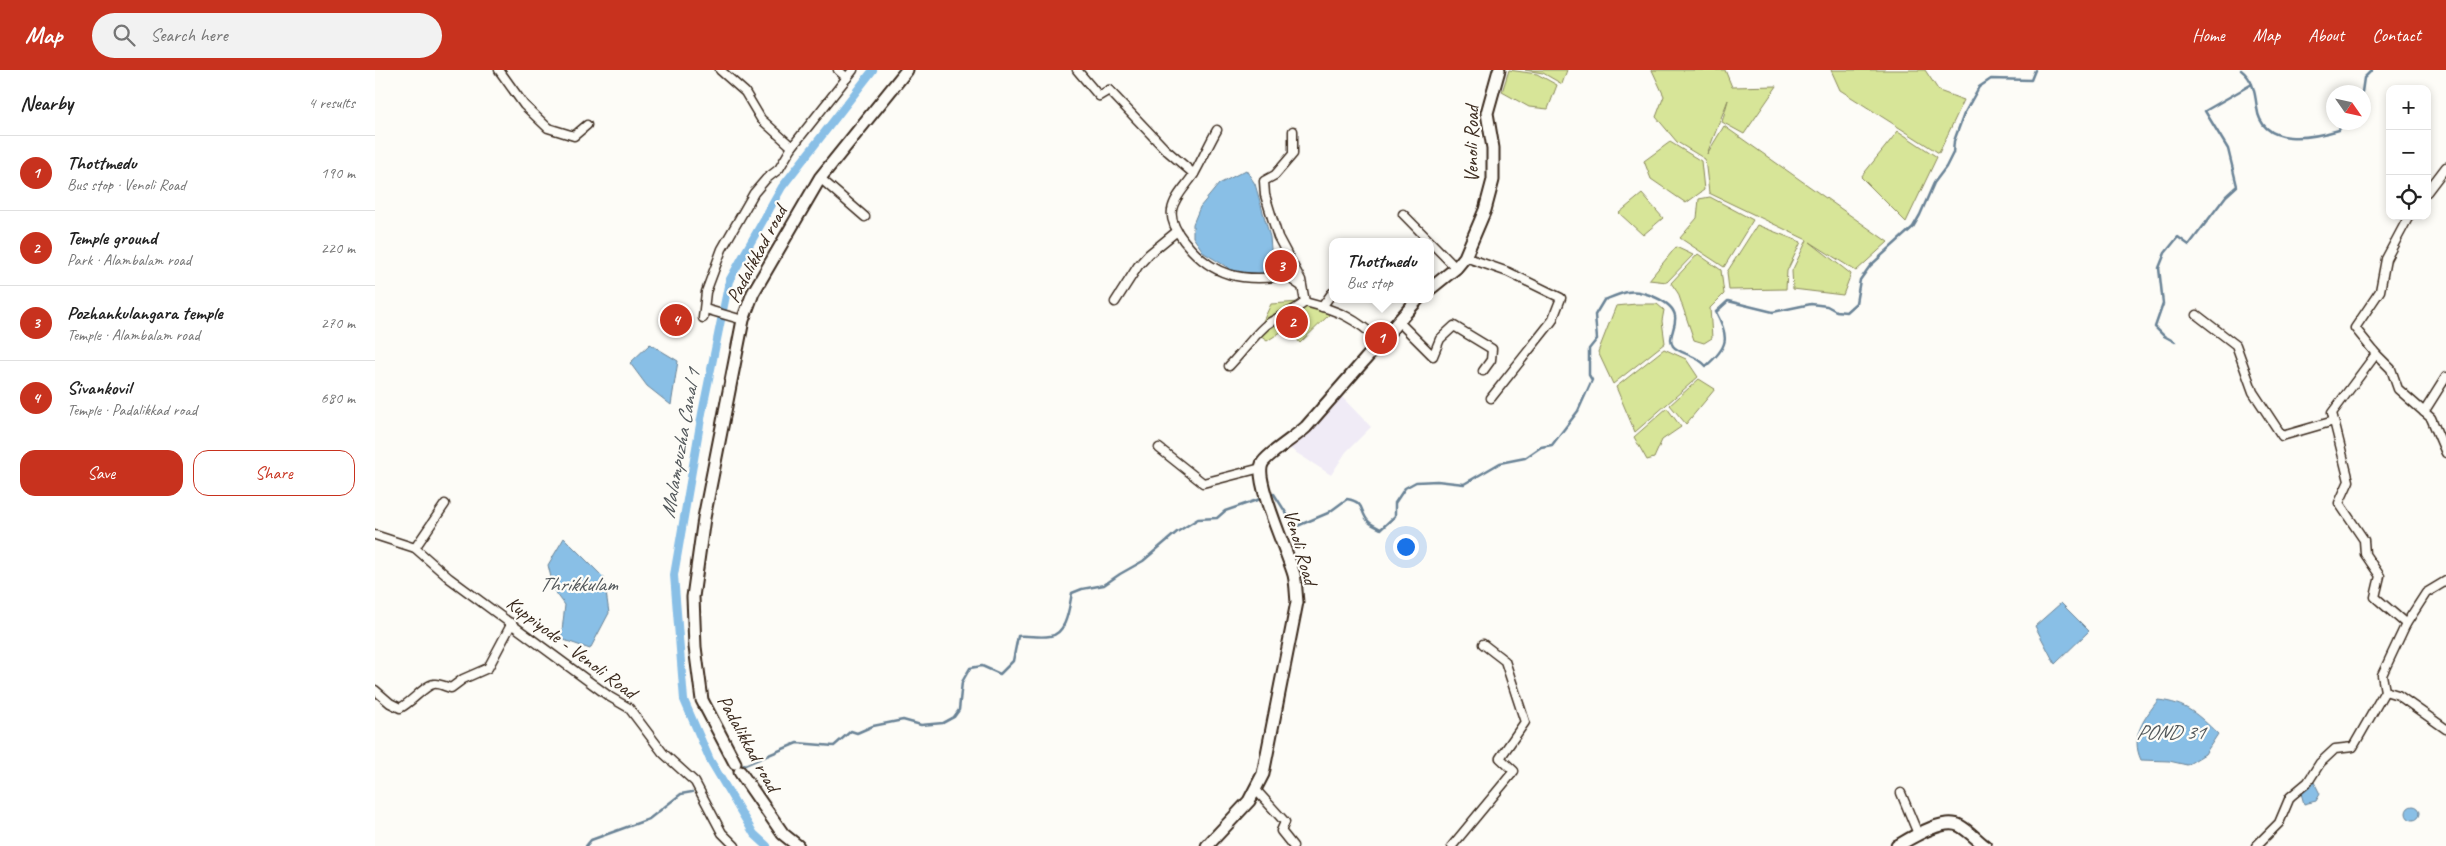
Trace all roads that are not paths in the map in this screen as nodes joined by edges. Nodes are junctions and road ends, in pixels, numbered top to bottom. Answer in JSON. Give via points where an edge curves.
{"nodes":[{"id":1,"x":499,"y":70,"type":"edge"},
{"id":2,"x":720,"y":70,"type":"edge"},
{"id":3,"x":838,"y":70,"type":"edge"},
{"id":4,"x":853,"y":70,"type":"edge"},
{"id":5,"x":907,"y":70,"type":"edge"},
{"id":6,"x":1077,"y":70,"type":"edge"},
{"id":7,"x":1499,"y":70,"type":"edge"},
{"id":8,"x":847,"y":78,"type":"junction"},
{"id":9,"x":587,"y":125,"type":"dead end"},
{"id":10,"x":1217,"y":130,"type":"dead end"},
{"id":11,"x":1293,"y":131,"type":"dead end"},
{"id":12,"x":792,"y":147,"type":"junction"},
{"id":13,"x":2446,"y":167,"type":"edge"},
{"id":14,"x":1194,"y":174,"type":"junction"},
{"id":15,"x":820,"y":178,"type":"junction"},
{"id":16,"x":2431,"y":187,"type":"edge"},
{"id":17,"x":1403,"y":214,"type":"dead end"},
{"id":18,"x":865,"y":217,"type":"dead end"},
{"id":19,"x":2407,"y":220,"type":"edge"},
{"id":20,"x":1176,"y":232,"type":"junction"},
{"id":21,"x":1427,"y":238,"type":"edge"},
{"id":22,"x":1434,"y":246,"type":"edge"},
{"id":23,"x":1465,"y":257,"type":"junction"},
{"id":24,"x":1456,"y":268,"type":"junction"},
{"id":25,"x":1295,"y":269,"type":"junction"},
{"id":26,"x":1286,"y":276,"type":"junction"},
{"id":27,"x":1301,"y":286,"type":"junction"},
{"id":28,"x":1434,"y":286,"type":"edge"},
{"id":29,"x":1329,"y":297,"type":"edge"},
{"id":30,"x":1115,"y":302,"type":"dead end"},
{"id":31,"x":1305,"y":302,"type":"junction"},
{"id":32,"x":1415,"y":303,"type":"edge"},
{"id":33,"x":1322,"y":306,"type":"junction"},
{"id":34,"x":705,"y":309,"type":"junction"},
{"id":35,"x":2197,"y":315,"type":"dead end"},
{"id":36,"x":703,"y":318,"type":"dead end"},
{"id":37,"x":743,"y":320,"type":"junction"},
{"id":38,"x":1399,"y":322,"type":"junction"},
{"id":39,"x":1381,"y":342,"type":"junction"},
{"id":40,"x":2376,"y":354,"type":"junction"},
{"id":41,"x":1229,"y":366,"type":"dead end"},
{"id":42,"x":1483,"y":371,"type":"dead end"},
{"id":43,"x":2446,"y":377,"type":"edge"},
{"id":44,"x":1491,"y":398,"type":"dead end"},
{"id":45,"x":2424,"y":412,"type":"junction"},
{"id":46,"x":2334,"y":421,"type":"junction"},
{"id":47,"x":1159,"y":448,"type":"dead end"},
{"id":48,"x":2446,"y":453,"type":"edge"},
{"id":49,"x":1261,"y":468,"type":"junction"},
{"id":50,"x":445,"y":504,"type":"dead end"},
{"id":51,"x":375,"y":535,"type":"edge"},
{"id":52,"x":415,"y":548,"type":"junction"},
{"id":53,"x":2446,"y":581,"type":"edge"},
{"id":54,"x":512,"y":623,"type":"junction"},
{"id":55,"x":2406,"y":624,"type":"junction"},
{"id":56,"x":1483,"y":644,"type":"dead end"},
{"id":57,"x":375,"y":690,"type":"edge"},
{"id":58,"x":2385,"y":691,"type":"junction"},
{"id":59,"x":2446,"y":728,"type":"edge"},
{"id":60,"x":1256,"y":790,"type":"junction"},
{"id":61,"x":1901,"y":793,"type":"dead end"},
{"id":62,"x":1918,"y":834,"type":"junction"},
{"id":63,"x":735,"y":846,"type":"edge"},
{"id":64,"x":798,"y":846,"type":"edge"},
{"id":65,"x":1207,"y":846,"type":"edge"},
{"id":66,"x":1293,"y":846,"type":"edge"},
{"id":67,"x":1452,"y":846,"type":"edge"},
{"id":68,"x":1897,"y":846,"type":"edge"},
{"id":69,"x":1985,"y":846,"type":"edge"},
{"id":70,"x":2256,"y":846,"type":"edge"}],
"edges":[{"from":1,"to":9,"type":"street","via":[[524,105],[548,128],[574,136]]},
{"from":2,"to":12,"type":"street","via":[[745,92],[761,119]]},
{"from":3,"to":8,"type":"street"},
{"from":4,"to":8,"type":"street"},
{"from":5,"to":15,"type":"street","name":"Padalikkad road"},
{"from":6,"to":14,"type":"street","via":[[1099,96],[1109,90],[1165,149]]},
{"from":7,"to":23,"type":"street","name":"Venoli Road","via":[[1487,113],[1493,148],[1493,180],[1485,210]]},
{"from":8,"to":12,"type":"street"},
{"from":10,"to":14,"type":"street"},
{"from":11,"to":25,"type":"street","via":[[1293,154],[1275,175],[1264,181],[1278,237]]},
{"from":12,"to":34,"type":"street","via":[[779,169],[754,194],[722,249],[705,292]]},
{"from":13,"to":16,"type":"street"},
{"from":14,"to":20,"type":"street","via":[[1172,209]]},
{"from":15,"to":18,"type":"street"},
{"from":15,"to":37,"type":"street","name":"Padalikkad road","via":[[753,293]]},
{"from":17,"to":21,"type":"street"},
{"from":19,"to":40,"type":"street","via":[[2386,259],[2380,291],[2355,328]]},
{"from":20,"to":26,"type":"street","via":[[1210,267],[1229,275],[1259,280]]},
{"from":20,"to":30,"type":"street","via":[[1138,266]]},
{"from":22,"to":24,"type":"street"},
{"from":23,"to":24,"type":"street","name":"Venoli Road"},
{"from":23,"to":44,"type":"street","via":[[1508,272],[1561,298],[1552,321]]},
{"from":24,"to":28,"type":"street","name":"Venoli Road"},
{"from":25,"to":26,"type":"street"},
{"from":25,"to":27,"type":"street"},
{"from":26,"to":27,"type":"street"},
{"from":27,"to":31,"type":"street"},
{"from":29,"to":33,"type":"street"},
{"from":31,"to":33,"type":"street"},
{"from":31,"to":41,"type":"street","via":[[1264,327]]},
{"from":32,"to":38,"type":"street"},
{"from":33,"to":39,"type":"street","via":[[1354,320]]},
{"from":34,"to":36,"type":"street"},
{"from":34,"to":37,"type":"street"},
{"from":35,"to":46,"type":"street","via":[[2237,345],[2253,392],[2282,436]]},
{"from":37,"to":64,"type":"street","name":"Padalikkad road","via":[[704,518],[693,597],[695,647],[702,700],[738,768],[783,834]]},
{"from":38,"to":39,"type":"street"},
{"from":38,"to":42,"type":"street","via":[[1433,356],[1440,339],[1454,326],[1492,349],[1491,360]]},
{"from":39,"to":49,"type":"street","via":[[1307,427],[1266,458]]},
{"from":40,"to":45,"type":"street","via":[[2391,369],[2398,390]]},
{"from":40,"to":46,"type":"street","via":[[2332,414]]},
{"from":43,"to":45,"type":"street"},
{"from":45,"to":48,"type":"street","via":[[2431,418]]},
{"from":46,"to":55,"type":"street","via":[[2349,482],[2339,503],[2364,540],[2365,554],[2379,576],[2375,597]]},
{"from":47,"to":49,"type":"street","via":[[1203,483]]},
{"from":49,"to":60,"type":"street","name":"Venoli Road","via":[[1264,490],[1295,576],[1297,602],[1263,774]]},
{"from":50,"to":52,"type":"street"},
{"from":51,"to":52,"type":"street","name":"Kuppiyode - Venoli Road"},
{"from":52,"to":54,"type":"street","name":"Kuppiyode - Venoli Road","via":[[449,578]]},
{"from":53,"to":55,"type":"street","via":[[2426,593]]},
{"from":54,"to":57,"type":"street","via":[[488,668],[451,688],[434,684],[399,708]]},
{"from":54,"to":63,"type":"street","name":"Kuppiyode - Venoli Road","via":[[629,708],[663,753],[695,782],[721,833]]},
{"from":55,"to":58,"type":"street","via":[[2382,675]]},
{"from":56,"to":67,"type":"street","via":[[1505,661],[1525,722],[1501,758],[1514,771]]},
{"from":58,"to":59,"type":"street","via":[[2398,695]]},
{"from":58,"to":70,"type":"street","via":[[2353,747],[2335,749],[2321,762],[2308,782],[2290,798],[2279,823]]},
{"from":60,"to":65,"type":"street","name":"Venoli Road"},
{"from":60,"to":66,"type":"street","via":[[1285,822],[1281,831]]},
{"from":61,"to":62,"type":"street"},
{"from":62,"to":68,"type":"street"},
{"from":62,"to":69,"type":"street","via":[[1950,823],[1959,825]]}]}
